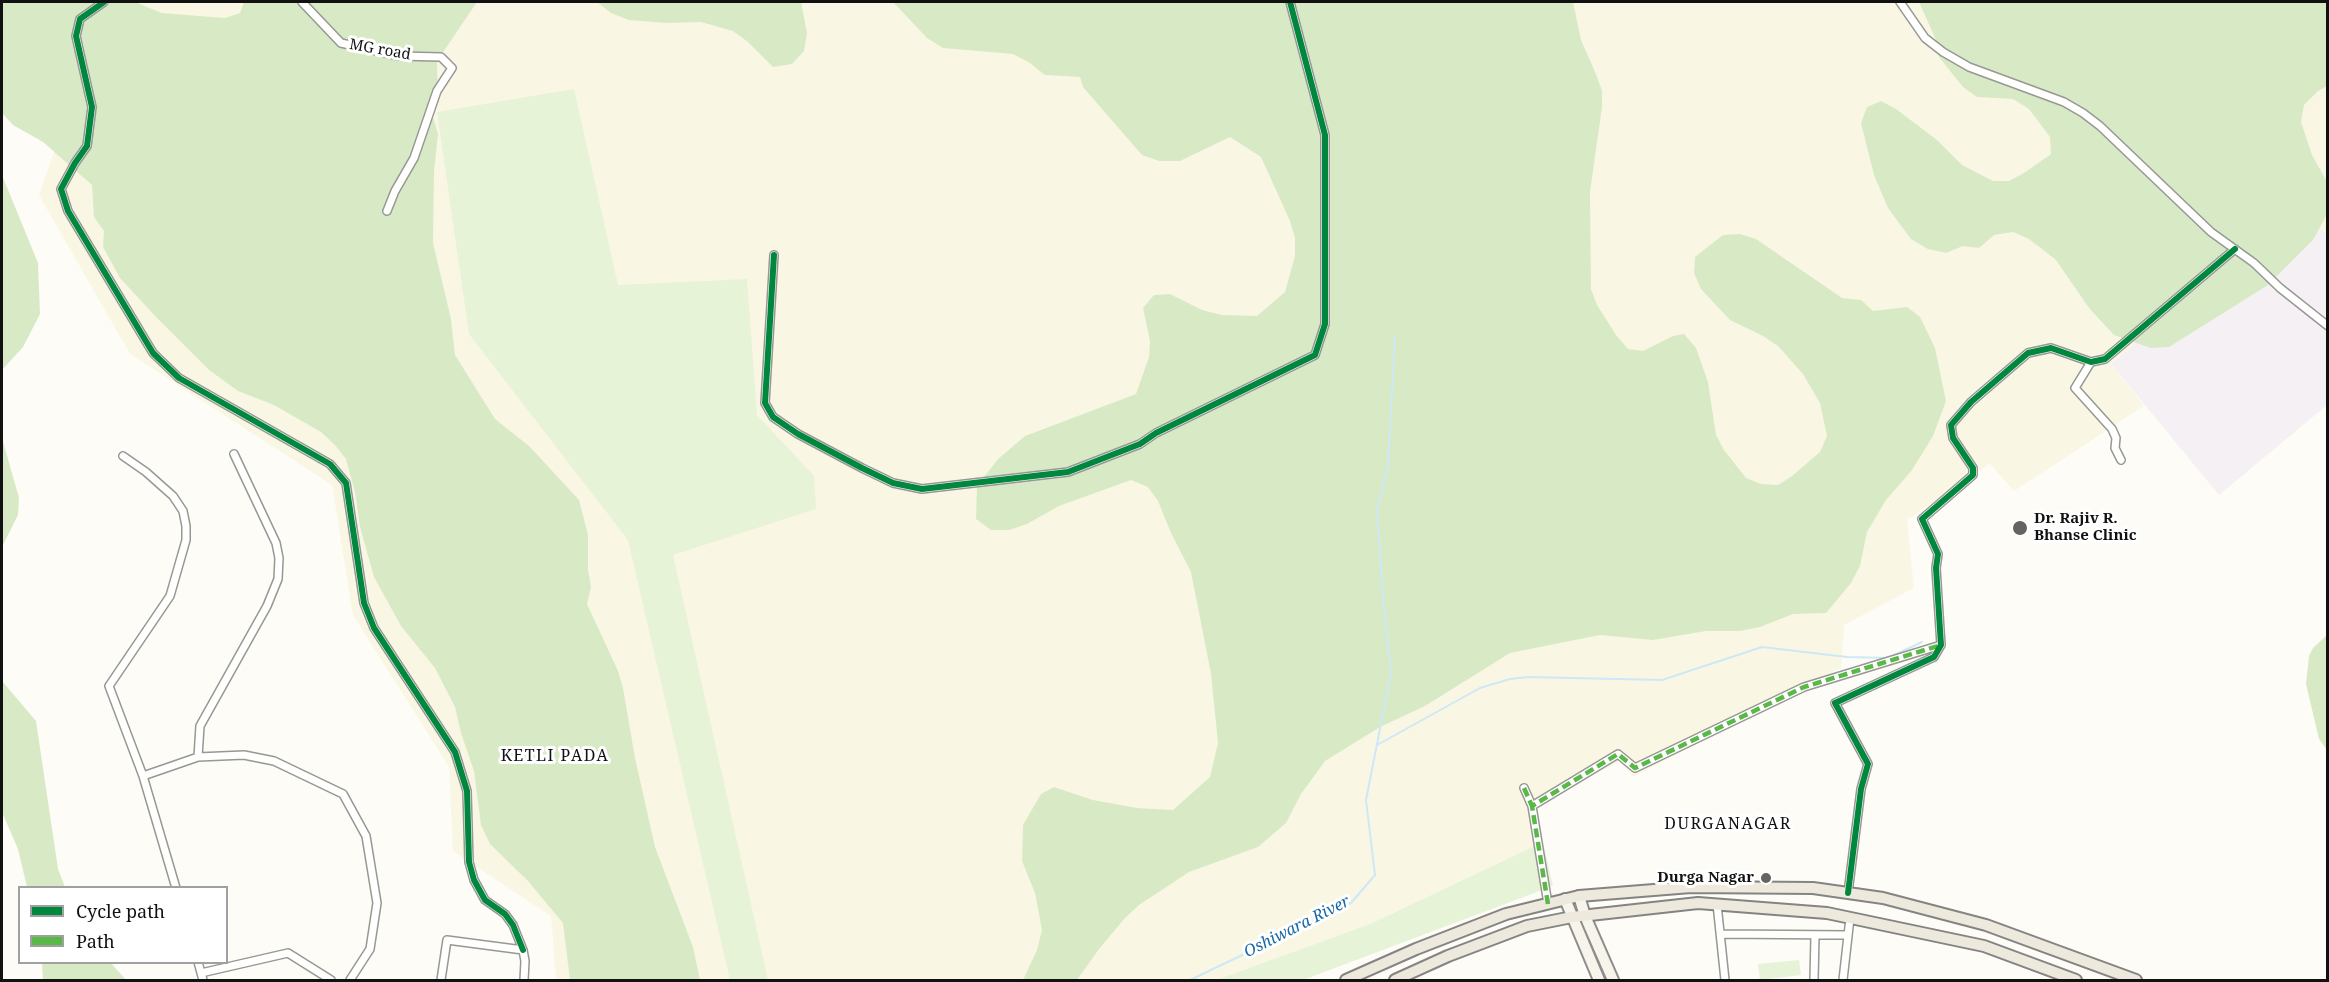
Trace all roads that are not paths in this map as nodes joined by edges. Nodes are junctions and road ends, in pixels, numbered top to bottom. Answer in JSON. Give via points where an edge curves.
{"nodes":[{"id":1,"x":104,"y":2,"type":"edge"},
{"id":2,"x":302,"y":2,"type":"edge"},
{"id":3,"x":1290,"y":2,"type":"edge"},
{"id":4,"x":1900,"y":2,"type":"edge"},
{"id":5,"x":387,"y":211,"type":"dead end"},
{"id":6,"x":2235,"y":249,"type":"junction"},
{"id":7,"x":774,"y":255,"type":"dead end"},
{"id":8,"x":2328,"y":326,"type":"edge"},
{"id":9,"x":2091,"y":362,"type":"junction"},
{"id":10,"x":234,"y":454,"type":"dead end"},
{"id":11,"x":123,"y":456,"type":"dead end"},
{"id":12,"x":2121,"y":460,"type":"dead end"},
{"id":13,"x":1941,"y":645,"type":"junction"},
{"id":14,"x":198,"y":757,"type":"junction"},
{"id":15,"x":143,"y":776,"type":"junction"},
{"id":16,"x":1524,"y":788,"type":"dead end"},
{"id":17,"x":1532,"y":806,"type":"junction"},
{"id":18,"x":175,"y":886,"type":"edge"},
{"id":19,"x":1848,"y":893,"type":"junction"},
{"id":20,"x":1579,"y":896,"type":"junction"},
{"id":21,"x":1565,"y":899,"type":"junction"},
{"id":22,"x":1548,"y":904,"type":"junction"},
{"id":23,"x":1717,"y":904,"type":"junction"},
{"id":24,"x":1585,"y":916,"type":"junction"},
{"id":25,"x":1572,"y":917,"type":"junction"},
{"id":26,"x":1850,"y":918,"type":"junction"},
{"id":27,"x":1721,"y":934,"type":"junction"},
{"id":28,"x":1815,"y":935,"type":"junction"},
{"id":29,"x":1848,"y":935,"type":"junction"},
{"id":30,"x":523,"y":950,"type":"junction"},
{"id":31,"x":202,"y":977,"type":"edge"},
{"id":32,"x":331,"y":981,"type":"edge"},
{"id":33,"x":350,"y":981,"type":"edge"},
{"id":34,"x":441,"y":981,"type":"edge"},
{"id":35,"x":524,"y":981,"type":"edge"},
{"id":36,"x":1346,"y":981,"type":"edge"},
{"id":37,"x":1395,"y":981,"type":"edge"},
{"id":38,"x":1599,"y":981,"type":"edge"},
{"id":39,"x":1613,"y":981,"type":"edge"},
{"id":40,"x":1725,"y":981,"type":"edge"},
{"id":41,"x":1814,"y":981,"type":"edge"},
{"id":42,"x":1843,"y":981,"type":"edge"},
{"id":43,"x":2076,"y":981,"type":"edge"},
{"id":44,"x":2136,"y":981,"type":"edge"}],
"edges":[{"from":1,"to":30,"type":"street","via":[[80,19],[76,36],[92,107],[87,146],[61,189],[68,211],[153,353],[179,378],[330,464],[346,483],[364,603],[374,628],[455,752],[467,791],[474,880],[485,900],[513,925]]},
{"from":2,"to":5,"type":"street","name":"MG road","via":[[341,43],[399,56],[441,57],[452,68],[437,90],[414,158]]},
{"from":3,"to":7,"type":"street","via":[[1325,135],[1324,324],[1315,355],[1155,433],[1140,444],[1068,472],[922,489],[893,483],[862,468],[798,434],[773,417],[765,403]]},
{"from":4,"to":6,"type":"street","via":[[1925,38],[1943,52],[1969,67],[2064,102],[2083,113],[2211,232]]},
{"from":6,"to":8,"type":"street"},
{"from":6,"to":9,"type":"street","via":[[2105,359]]},
{"from":9,"to":12,"type":"street","via":[[2075,388],[2112,429]]},
{"from":9,"to":13,"type":"street","via":[[2052,348],[2028,353],[1971,402],[1951,425],[1953,438],[1973,468],[1973,475],[1922,519],[1938,554]]},
{"from":10,"to":14,"type":"street","via":[[276,543],[278,579],[200,726]]},
{"from":11,"to":15,"type":"street","via":[[173,496],[183,511],[186,526],[186,540],[170,596],[109,686]]},
{"from":13,"to":17,"type":"street","via":[[1804,687],[1635,768],[1618,754]]},
{"from":13,"to":19,"type":"street","via":[[1934,657],[1835,703],[1868,764],[1861,789]]},
{"from":14,"to":15,"type":"street"},
{"from":14,"to":33,"type":"street","via":[[244,755],[274,761],[343,794],[366,836],[377,903],[370,949]]},
{"from":15,"to":18,"type":"street"},
{"from":16,"to":17,"type":"street"},
{"from":17,"to":22,"type":"street"},
{"from":19,"to":20,"type":"main road","via":[[1813,888],[1692,887]]},
{"from":19,"to":44,"type":"main road","via":[[1883,898],[1986,925]]},
{"from":20,"to":21,"type":"main road"},
{"from":20,"to":24,"type":"main road"},
{"from":21,"to":22,"type":"main road"},
{"from":21,"to":25,"type":"main road"},
{"from":22,"to":36,"type":"main road","via":[[1487,921]]},
{"from":23,"to":24,"type":"main road"},
{"from":23,"to":26,"type":"main road"},
{"from":23,"to":27,"type":"street"},
{"from":24,"to":25,"type":"main road"},
{"from":24,"to":39,"type":"main road"},
{"from":25,"to":37,"type":"main road","via":[[1527,926]]},
{"from":25,"to":38,"type":"main road"},
{"from":26,"to":29,"type":"street"},
{"from":26,"to":43,"type":"main road","via":[[1984,945]]},
{"from":27,"to":28,"type":"street"},
{"from":27,"to":40,"type":"street"},
{"from":28,"to":29,"type":"street"},
{"from":28,"to":41,"type":"street"},
{"from":29,"to":42,"type":"street"},
{"from":30,"to":34,"type":"street","via":[[447,940]]},
{"from":30,"to":35,"type":"street"},
{"from":31,"to":32,"type":"street","via":[[288,953]]}]}
